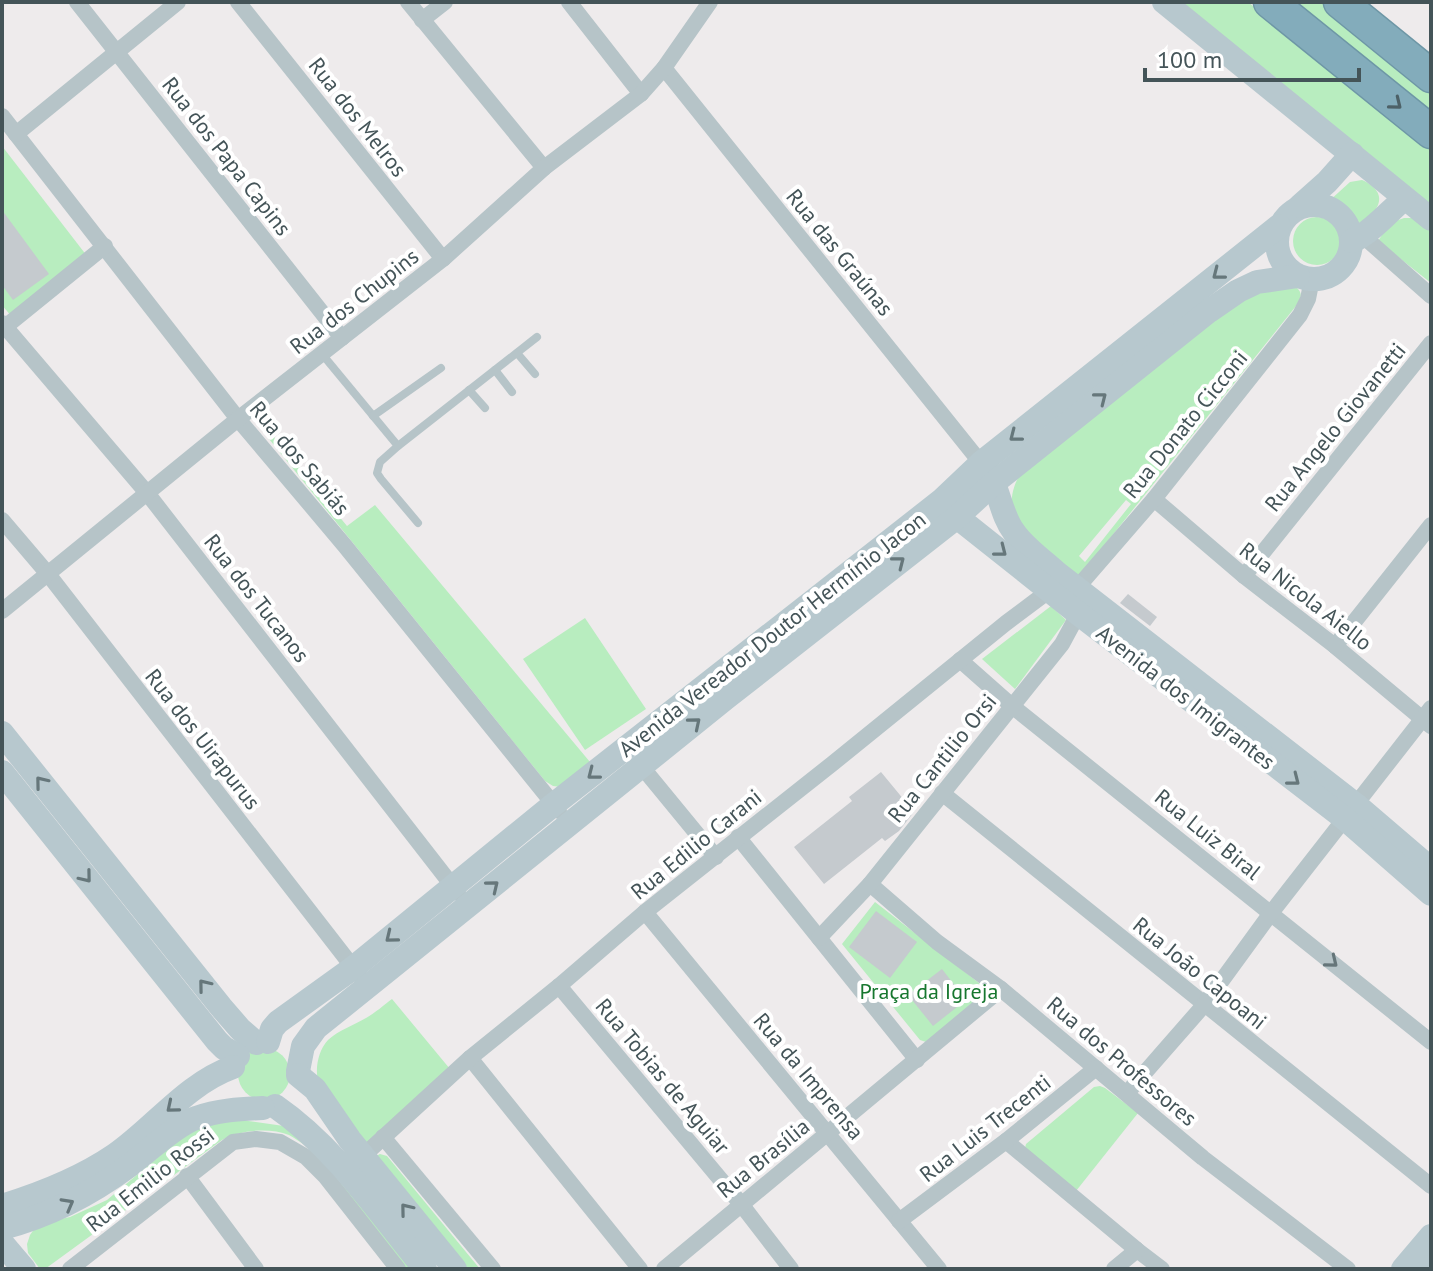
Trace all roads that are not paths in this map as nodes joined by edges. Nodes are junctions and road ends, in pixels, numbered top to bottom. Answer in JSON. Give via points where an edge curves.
{"nodes":[{"id":1,"x":77,"y":2,"type":"edge"},
{"id":2,"x":178,"y":2,"type":"edge"},
{"id":3,"x":238,"y":2,"type":"edge"},
{"id":4,"x":408,"y":2,"type":"edge"},
{"id":5,"x":445,"y":2,"type":"edge"},
{"id":6,"x":569,"y":2,"type":"edge"},
{"id":7,"x":710,"y":2,"type":"edge"},
{"id":8,"x":1164,"y":2,"type":"edge"},
{"id":9,"x":1270,"y":2,"type":"edge"},
{"id":10,"x":1340,"y":2,"type":"edge"},
{"id":11,"x":422,"y":20,"type":"junction"},
{"id":12,"x":116,"y":51,"type":"junction"},
{"id":13,"x":664,"y":68,"type":"junction"},
{"id":14,"x":1431,"y":76,"type":"edge"},
{"id":15,"x":641,"y":94,"type":"junction"},
{"id":16,"x":2,"y":116,"type":"edge"},
{"id":17,"x":1431,"y":132,"type":"edge"},
{"id":18,"x":16,"y":134,"type":"junction"},
{"id":19,"x":1352,"y":154,"type":"junction"},
{"id":20,"x":544,"y":168,"type":"junction"},
{"id":21,"x":1404,"y":199,"type":"junction"},
{"id":22,"x":1300,"y":206,"type":"junction"},
{"id":23,"x":1431,"y":219,"type":"edge"},
{"id":24,"x":1279,"y":226,"type":"junction"},
{"id":25,"x":1357,"y":238,"type":"junction"},
{"id":26,"x":105,"y":246,"type":"junction"},
{"id":27,"x":443,"y":259,"type":"junction"},
{"id":28,"x":1305,"y":278,"type":"junction"},
{"id":29,"x":1431,"y":296,"type":"edge"},
{"id":30,"x":4,"y":325,"type":"edge"},
{"id":31,"x":537,"y":337,"type":"dead end"},
{"id":32,"x":342,"y":338,"type":"junction"},
{"id":33,"x":1431,"y":343,"type":"edge"},
{"id":34,"x":517,"y":353,"type":"junction"},
{"id":35,"x":321,"y":354,"type":"junction"},
{"id":36,"x":441,"y":368,"type":"dead end"},
{"id":37,"x":495,"y":370,"type":"junction"},
{"id":38,"x":535,"y":374,"type":"dead end"},
{"id":39,"x":469,"y":390,"type":"junction"},
{"id":40,"x":512,"y":392,"type":"dead end"},
{"id":41,"x":485,"y":408,"type":"dead end"},
{"id":42,"x":373,"y":416,"type":"junction"},
{"id":43,"x":238,"y":419,"type":"junction"},
{"id":44,"x":398,"y":446,"type":"junction"},
{"id":45,"x":988,"y":473,"type":"junction"},
{"id":46,"x":147,"y":493,"type":"junction"},
{"id":47,"x":1154,"y":499,"type":"junction"},
{"id":48,"x":950,"y":508,"type":"junction"},
{"id":49,"x":2,"y":520,"type":"edge"},
{"id":50,"x":418,"y":523,"type":"dead end"},
{"id":51,"x":1431,"y":525,"type":"edge"},
{"id":52,"x":48,"y":574,"type":"junction"},
{"id":53,"x":1244,"y":576,"type":"junction"},
{"id":54,"x":1072,"y":594,"type":"junction"},
{"id":55,"x":2,"y":611,"type":"edge"},
{"id":56,"x":1335,"y":646,"type":"junction"},
{"id":57,"x":960,"y":660,"type":"junction"},
{"id":58,"x":1012,"y":706,"type":"junction"},
{"id":59,"x":1428,"y":718,"type":"edge"},
{"id":60,"x":2,"y":733,"type":"edge"},
{"id":61,"x":642,"y":767,"type":"junction"},
{"id":62,"x":2,"y":772,"type":"edge"},
{"id":63,"x":942,"y":793,"type":"junction"},
{"id":64,"x":553,"y":805,"type":"junction"},
{"id":65,"x":1350,"y":811,"type":"junction"},
{"id":66,"x":570,"y":824,"type":"junction"},
{"id":67,"x":738,"y":837,"type":"junction"},
{"id":68,"x":716,"y":857,"type":"junction"},
{"id":69,"x":1431,"y":869,"type":"edge"},
{"id":70,"x":870,"y":884,"type":"junction"},
{"id":71,"x":454,"y":886,"type":"junction"},
{"id":72,"x":1431,"y":894,"type":"edge"},
{"id":73,"x":467,"y":907,"type":"junction"},
{"id":74,"x":645,"y":912,"type":"junction"},
{"id":75,"x":1271,"y":913,"type":"junction"},
{"id":76,"x":819,"y":938,"type":"junction"},
{"id":77,"x":361,"y":976,"type":"junction"},
{"id":78,"x":559,"y":986,"type":"junction"},
{"id":79,"x":1001,"y":989,"type":"junction"},
{"id":80,"x":1204,"y":1005,"type":"junction"},
{"id":81,"x":1431,"y":1042,"type":"edge"},
{"id":82,"x":249,"y":1052,"type":"junction"},
{"id":83,"x":470,"y":1058,"type":"junction"},
{"id":84,"x":917,"y":1060,"type":"junction"},
{"id":85,"x":1096,"y":1068,"type":"junction"},
{"id":86,"x":298,"y":1073,"type":"junction"},
{"id":87,"x":1127,"y":1093,"type":"junction"},
{"id":88,"x":269,"y":1107,"type":"junction"},
{"id":89,"x":828,"y":1133,"type":"junction"},
{"id":90,"x":383,"y":1137,"type":"junction"},
{"id":91,"x":1006,"y":1141,"type":"junction"},
{"id":92,"x":363,"y":1156,"type":"junction"},
{"id":93,"x":187,"y":1176,"type":"junction"},
{"id":94,"x":1431,"y":1186,"type":"edge"},
{"id":95,"x":741,"y":1204,"type":"junction"},
{"id":96,"x":2,"y":1206,"type":"edge"},
{"id":97,"x":899,"y":1221,"type":"junction"},
{"id":98,"x":2,"y":1228,"type":"edge"},
{"id":99,"x":1431,"y":1236,"type":"edge"},
{"id":100,"x":2,"y":1243,"type":"edge"},
{"id":101,"x":1137,"y":1250,"type":"junction"},
{"id":102,"x":249,"y":1267,"type":"edge"},
{"id":103,"x":24,"y":1269,"type":"edge"},
{"id":104,"x":70,"y":1269,"type":"edge"},
{"id":105,"x":398,"y":1269,"type":"edge"},
{"id":106,"x":425,"y":1269,"type":"edge"},
{"id":107,"x":455,"y":1269,"type":"edge"},
{"id":108,"x":493,"y":1269,"type":"edge"},
{"id":109,"x":640,"y":1269,"type":"edge"},
{"id":110,"x":664,"y":1269,"type":"edge"},
{"id":111,"x":791,"y":1269,"type":"edge"},
{"id":112,"x":939,"y":1269,"type":"edge"},
{"id":113,"x":1114,"y":1269,"type":"edge"},
{"id":114,"x":1162,"y":1269,"type":"edge"},
{"id":115,"x":1348,"y":1269,"type":"edge"},
{"id":116,"x":1403,"y":1269,"type":"edge"}],
"edges":[{"from":1,"to":12,"type":"street","name":"Rua dos Papa Capins"},
{"from":2,"to":12,"type":"street"},
{"from":3,"to":27,"type":"street","name":"Rua dos Melros"},
{"from":4,"to":11,"type":"street"},
{"from":5,"to":11,"type":"street"},
{"from":6,"to":15,"type":"street"},
{"from":7,"to":13,"type":"street","name":"Rua dos Chupins"},
{"from":8,"to":19,"type":"street"},
{"from":9,"to":17,"type":"highway","one_way":true},
{"from":10,"to":14,"type":"highway"},
{"from":11,"to":20,"type":"street"},
{"from":12,"to":18,"type":"street"},
{"from":12,"to":32,"type":"street","name":"Rua dos Papa Capins"},
{"from":13,"to":15,"type":"street","name":"Rua dos Chupins"},
{"from":13,"to":45,"type":"street","name":"Rua das Graúnas"},
{"from":15,"to":20,"type":"street","name":"Rua dos Chupins"},
{"from":16,"to":18,"type":"street","name":"Rua dos Sabiás"},
{"from":18,"to":26,"type":"street","name":"Rua dos Sabiás"},
{"from":19,"to":21,"type":"street"},
{"from":19,"to":22,"type":"street"},
{"from":20,"to":27,"type":"street","name":"Rua dos Chupins"},
{"from":21,"to":23,"type":"street"},
{"from":21,"to":25,"type":"street"},
{"from":22,"to":24,"type":"street"},
{"from":22,"to":25,"type":"street","via":[[1318,204],[1335,210]]},
{"from":24,"to":28,"type":"street","via":[[1278,255],[1286,268]]},
{"from":24,"to":45,"type":"street","name":"Avenida Vereador Doutor Hermínio Jacon","one_way":true},
{"from":25,"to":28,"type":"street","via":[[1341,268],[1328,277]]},
{"from":25,"to":29,"type":"street"},
{"from":26,"to":30,"type":"street"},
{"from":26,"to":43,"type":"street","name":"Rua dos Sabiás"},
{"from":27,"to":32,"type":"street","name":"Rua dos Chupins"},
{"from":45,"to":28,"type":"street","name":"Avenida Vereador Doutor Hermínio Jacon","one_way":true,"via":[[1238,291],[1257,282]]},
{"from":28,"to":47,"type":"street","name":"Rua Donato Cicconi","via":[[1308,299],[1300,315]]},
{"from":30,"to":46,"type":"street","name":"Rua dos Tucanos"},
{"from":31,"to":34,"type":"lane"},
{"from":32,"to":35,"type":"street","name":"Rua dos Chupins"},
{"from":33,"to":53,"type":"street","name":"Rua Angelo Giovanetti"},
{"from":34,"to":37,"type":"lane"},
{"from":34,"to":38,"type":"lane"},
{"from":35,"to":42,"type":"lane"},
{"from":35,"to":43,"type":"street","name":"Rua dos Chupins"},
{"from":36,"to":42,"type":"lane"},
{"from":37,"to":39,"type":"lane"},
{"from":37,"to":40,"type":"lane"},
{"from":39,"to":41,"type":"lane"},
{"from":39,"to":44,"type":"lane"},
{"from":42,"to":44,"type":"lane"},
{"from":43,"to":46,"type":"street","name":"Rua dos Chupins"},
{"from":43,"to":64,"type":"street","name":"Rua dos Sabiás"},
{"from":44,"to":50,"type":"lane","via":[[380,462],[377,473]]},
{"from":45,"to":48,"type":"street","name":"Avenida Vereador Doutor Hermínio Jacon"},
{"from":45,"to":54,"type":"street","name":"Avenida dos Imigrantes","via":[[1014,532]]},
{"from":46,"to":52,"type":"street","name":"Rua dos Chupins"},
{"from":46,"to":71,"type":"street","name":"Rua dos Tucanos"},
{"from":47,"to":53,"type":"street","name":"Rua Nicola Aiello"},
{"from":47,"to":54,"type":"street","name":"Rua Donato Cicconi"},
{"from":48,"to":54,"type":"street","name":"Avenida dos Imigrantes","one_way":true},
{"from":61,"to":48,"type":"street","name":"Avenida Vereador Doutor Hermínio Jacon","one_way":true},
{"from":48,"to":64,"type":"street","name":"Avenida Vereador Doutor Hermínio Jacon","one_way":true},
{"from":49,"to":52,"type":"street","name":"Rua dos Uirapurus"},
{"from":51,"to":56,"type":"street"},
{"from":52,"to":55,"type":"street","name":"Rua dos Chupins"},
{"from":52,"to":77,"type":"street","name":"Rua dos Uirapurus"},
{"from":53,"to":56,"type":"street","name":"Rua Nicola Aiello"},
{"from":54,"to":57,"type":"street","name":"Rua Edilio Carani"},
{"from":54,"to":58,"type":"street","name":"Rua Cantilio Orsi","via":[[1062,644]]},
{"from":54,"to":65,"type":"street","name":"Avenida dos Imigrantes"},
{"from":56,"to":59,"type":"street","name":"Rua Nicola Aiello"},
{"from":57,"to":58,"type":"street","name":"Rua Luiz Biral"},
{"from":57,"to":67,"type":"street","name":"Rua Edilio Carani"},
{"from":58,"to":63,"type":"street","name":"Rua Cantilio Orsi"},
{"from":58,"to":75,"type":"street","name":"Rua Luiz Biral"},
{"from":59,"to":65,"type":"street"},
{"from":82,"to":60,"type":"street","one_way":true,"via":[[240,1029]]},
{"from":61,"to":66,"type":"street","name":"Avenida Vereador Doutor Hermínio Jacon"},
{"from":61,"to":68,"type":"street"},
{"from":62,"to":82,"type":"street","one_way":true,"via":[[217,1041]]},
{"from":63,"to":70,"type":"street","name":"Rua Cantilio Orsi"},
{"from":63,"to":80,"type":"street","name":"Rua João Capoani"},
{"from":64,"to":66,"type":"street","name":"Rua dos Sabiás"},
{"from":64,"to":71,"type":"street","name":"Avenida Vereador Doutor Hermínio Jacon"},
{"from":65,"to":69,"type":"street","name":"Avenida dos Imigrantes"},
{"from":65,"to":72,"type":"street","name":"Avenida dos Imigrantes"},
{"from":65,"to":75,"type":"street"},
{"from":73,"to":66,"type":"street","name":"Avenida Vereador Doutor Hermínio Jacon","one_way":true},
{"from":67,"to":68,"type":"street","name":"Rua Edilio Carani"},
{"from":67,"to":76,"type":"street"},
{"from":68,"to":74,"type":"street","name":"Rua Edilio Carani"},
{"from":70,"to":76,"type":"street","name":"Rua Cantilio Orsi"},
{"from":70,"to":79,"type":"street","name":"Rua dos Professores"},
{"from":71,"to":73,"type":"street","name":"Rua dos Tucanos"},
{"from":71,"to":77,"type":"street","name":"Avenida Vereador Doutor Hermínio Jacon","one_way":true},
{"from":73,"to":77,"type":"street","name":"Avenida Vereador Doutor Hermínio Jacon"},
{"from":74,"to":78,"type":"street","name":"Rua Edilio Carani"},
{"from":74,"to":89,"type":"street","name":"Rua da Imprensa"},
{"from":75,"to":80,"type":"street"},
{"from":75,"to":81,"type":"street","name":"Rua Luiz Biral","one_way":true},
{"from":76,"to":84,"type":"street"},
{"from":77,"to":82,"type":"street","name":"Avenida Vereador Doutor Hermínio Jacon","via":[[278,1022]]},
{"from":77,"to":86,"type":"street","name":"Avenida Vereador Doutor Hermínio Jacon","via":[[306,1039]]},
{"from":78,"to":83,"type":"street","name":"Rua Edilio Carani"},
{"from":78,"to":95,"type":"street","name":"Rua Tobias de Aguiar"},
{"from":79,"to":84,"type":"street","name":"Rua Brasília"},
{"from":79,"to":85,"type":"street","name":"Rua dos Professores"},
{"from":80,"to":87,"type":"street"},
{"from":80,"to":94,"type":"street","name":"Rua João Capoani"},
{"from":82,"to":86,"type":"street","via":[[279,1044],[295,1060]]},
{"from":82,"to":88,"type":"street","via":[[233,1081],[250,1104]]},
{"from":82,"to":96,"type":"street","one_way":true,"via":[[84,1174]]},
{"from":83,"to":90,"type":"street","name":"Rua Edilio Carani"},
{"from":83,"to":109,"type":"street"},
{"from":84,"to":89,"type":"street","name":"Rua Brasília"},
{"from":85,"to":87,"type":"street","name":"Rua dos Professores"},
{"from":85,"to":91,"type":"street","name":"Rua Luis Trecenti"},
{"from":86,"to":88,"type":"street","via":[[292,1095]]},
{"from":86,"to":92,"type":"street"},
{"from":87,"to":115,"type":"street","name":"Rua dos Professores"},
{"from":98,"to":88,"type":"street","one_way":true,"via":[[56,1210],[93,1190],[192,1119]]},
{"from":88,"to":106,"type":"street","via":[[313,1135]]},
{"from":89,"to":95,"type":"street","name":"Rua Brasília"},
{"from":89,"to":97,"type":"street","name":"Rua da Imprensa"},
{"from":90,"to":92,"type":"street","name":"Rua Edilio Carani"},
{"from":90,"to":108,"type":"street"},
{"from":91,"to":97,"type":"street","name":"Rua Luis Trecenti"},
{"from":91,"to":101,"type":"street"},
{"from":107,"to":92,"type":"street","one_way":true},
{"from":93,"to":102,"type":"street"},
{"from":93,"to":104,"type":"street","name":"Rua Emilio Rossi"},
{"from":93,"to":105,"type":"street","name":"Rua Emilio Rossi","via":[[233,1142],[280,1142],[325,1176]]},
{"from":95,"to":110,"type":"street","name":"Rua Brasília"},
{"from":95,"to":111,"type":"street","name":"Rua Tobias de Aguiar"},
{"from":97,"to":112,"type":"street","name":"Rua da Imprensa"},
{"from":99,"to":116,"type":"street"},
{"from":100,"to":103,"type":"street"},
{"from":101,"to":113,"type":"street"},
{"from":101,"to":114,"type":"street"}]}
